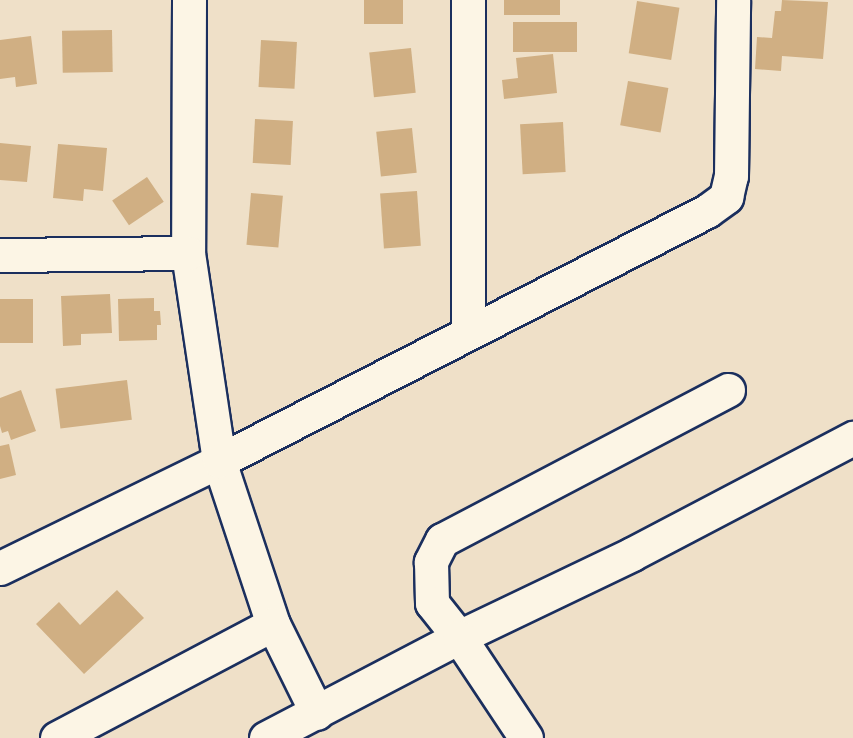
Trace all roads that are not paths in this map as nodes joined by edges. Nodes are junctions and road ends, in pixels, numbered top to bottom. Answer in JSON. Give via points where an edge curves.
{"nodes":[{"id":1,"x":189,"y":0,"type":"edge"},
{"id":2,"x":468,"y":0,"type":"edge"},
{"id":3,"x":733,"y":0,"type":"edge"},
{"id":4,"x":188,"y":253,"type":"junction"},
{"id":5,"x":0,"y":255,"type":"edge"},
{"id":6,"x":468,"y":333,"type":"junction"},
{"id":7,"x":728,"y":390,"type":"dead end"},
{"id":8,"x":853,"y":438,"type":"edge"},
{"id":9,"x":219,"y":461,"type":"junction"},
{"id":10,"x":0,"y":568,"type":"edge"},
{"id":11,"x":273,"y":624,"type":"junction"},
{"id":12,"x":459,"y":637,"type":"junction"},
{"id":13,"x":317,"y":713,"type":"junction"},
{"id":14,"x":57,"y":738,"type":"edge"},
{"id":15,"x":266,"y":738,"type":"edge"},
{"id":16,"x":526,"y":738,"type":"edge"}],
"edges":[{"from":1,"to":4,"type":"street"},
{"from":2,"to":6,"type":"street"},
{"from":3,"to":6,"type":"street","via":[[731,176],[726,197],[707,211]]},
{"from":4,"to":5,"type":"street"},
{"from":4,"to":9,"type":"street"},
{"from":6,"to":9,"type":"street"},
{"from":7,"to":12,"type":"street","via":[[442,540],[431,562],[432,603]]},
{"from":8,"to":12,"type":"street","via":[[632,554]]},
{"from":9,"to":10,"type":"street"},
{"from":9,"to":11,"type":"street"},
{"from":11,"to":13,"type":"street"},
{"from":11,"to":14,"type":"street"},
{"from":12,"to":13,"type":"street"},
{"from":12,"to":16,"type":"street"},
{"from":13,"to":15,"type":"street"}]}
